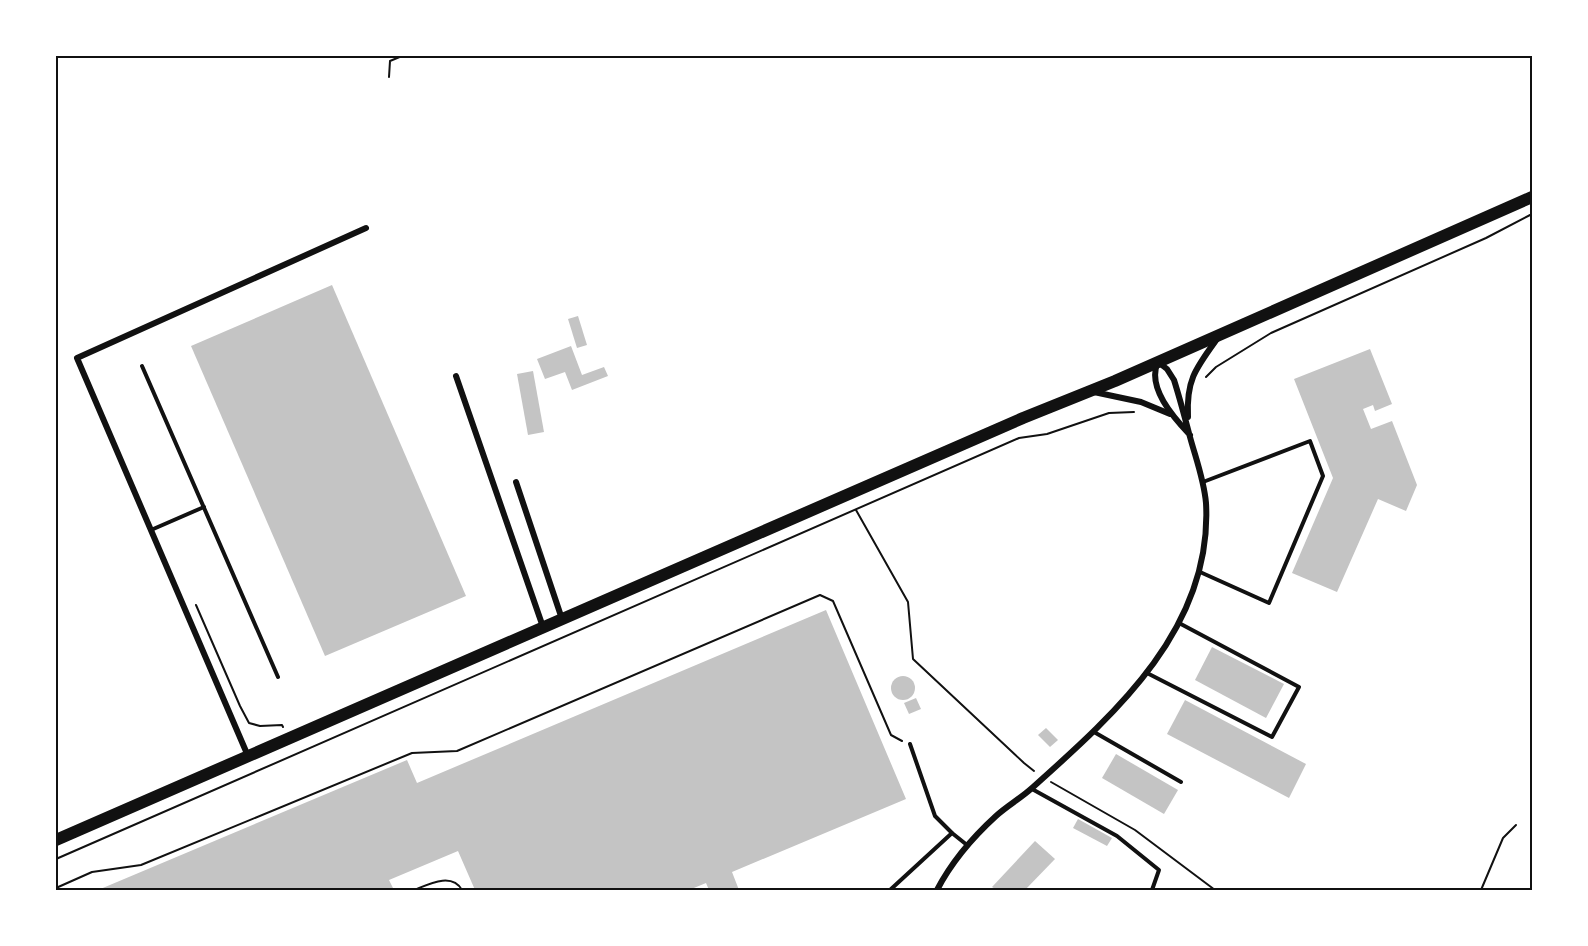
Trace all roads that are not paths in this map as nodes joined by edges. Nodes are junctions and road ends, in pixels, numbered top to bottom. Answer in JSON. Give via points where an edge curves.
{"nodes":[{"id":1,"x":1533,"y":197,"type":"edge"},
{"id":2,"x":366,"y":228,"type":"dead end"},
{"id":3,"x":1219,"y":336,"type":"junction"},
{"id":4,"x":1158,"y":362,"type":"junction"},
{"id":5,"x":142,"y":366,"type":"dead end"},
{"id":6,"x":456,"y":376,"type":"dead end"},
{"id":7,"x":1089,"y":392,"type":"junction"},
{"id":8,"x":1170,"y":414,"type":"junction"},
{"id":9,"x":1190,"y":435,"type":"junction"},
{"id":10,"x":516,"y":482,"type":"dead end"},
{"id":11,"x":1203,"y":482,"type":"junction"},
{"id":12,"x":204,"y":507,"type":"junction"},
{"id":13,"x":150,"y":530,"type":"junction"},
{"id":14,"x":1200,"y":572,"type":"junction"},
{"id":15,"x":562,"y":619,"type":"junction"},
{"id":16,"x":1178,"y":622,"type":"junction"},
{"id":17,"x":543,"y":627,"type":"junction"},
{"id":18,"x":1147,"y":672,"type":"junction"},
{"id":19,"x":278,"y":677,"type":"dead end"},
{"id":20,"x":1094,"y":732,"type":"junction"},
{"id":21,"x":910,"y":744,"type":"road end"},
{"id":22,"x":248,"y":756,"type":"junction"},
{"id":23,"x":1181,"y":782,"type":"dead end"},
{"id":24,"x":1032,"y":789,"type":"junction"},
{"id":25,"x":952,"y":834,"type":"junction"},
{"id":26,"x":56,"y":840,"type":"edge"},
{"id":27,"x":968,"y":845,"type":"junction"},
{"id":28,"x":890,"y":891,"type":"edge"},
{"id":29,"x":937,"y":891,"type":"edge"},
{"id":30,"x":1152,"y":891,"type":"edge"}],
"edges":[{"from":1,"to":3,"type":"main road"},
{"from":2,"to":13,"type":"street","via":[[77,358]]},
{"from":3,"to":4,"type":"main road"},
{"from":3,"to":9,"type":"street","via":[[1188,387]]},
{"from":4,"to":7,"type":"main road"},
{"from":4,"to":8,"type":"street","via":[[1157,386]]},
{"from":4,"to":9,"type":"street","via":[[1174,380]]},
{"from":5,"to":12,"type":"lane"},
{"from":6,"to":17,"type":"street"},
{"from":7,"to":8,"type":"street","via":[[1142,402]]},
{"from":7,"to":15,"type":"main road"},
{"from":8,"to":9,"type":"street"},
{"from":9,"to":11,"type":"street"},
{"from":10,"to":15,"type":"street"},
{"from":11,"to":14,"type":"street","via":[[1206,518]]},
{"from":11,"to":14,"type":"lane","via":[[1310,441],[1323,476],[1269,603]]},
{"from":12,"to":13,"type":"lane"},
{"from":12,"to":19,"type":"lane"},
{"from":13,"to":22,"type":"street"},
{"from":14,"to":16,"type":"street"},
{"from":15,"to":17,"type":"main road"},
{"from":16,"to":18,"type":"street"},
{"from":16,"to":18,"type":"lane","via":[[1299,687],[1272,737]]},
{"from":17,"to":22,"type":"main road"},
{"from":18,"to":20,"type":"street"},
{"from":20,"to":23,"type":"lane"},
{"from":20,"to":24,"type":"street"},
{"from":21,"to":25,"type":"lane","via":[[935,816]]},
{"from":22,"to":26,"type":"main road"},
{"from":24,"to":27,"type":"street","via":[[997,815]]},
{"from":24,"to":30,"type":"lane","via":[[1117,836],[1159,870]]},
{"from":25,"to":27,"type":"lane"},
{"from":25,"to":28,"type":"lane"},
{"from":27,"to":29,"type":"street"}]}
